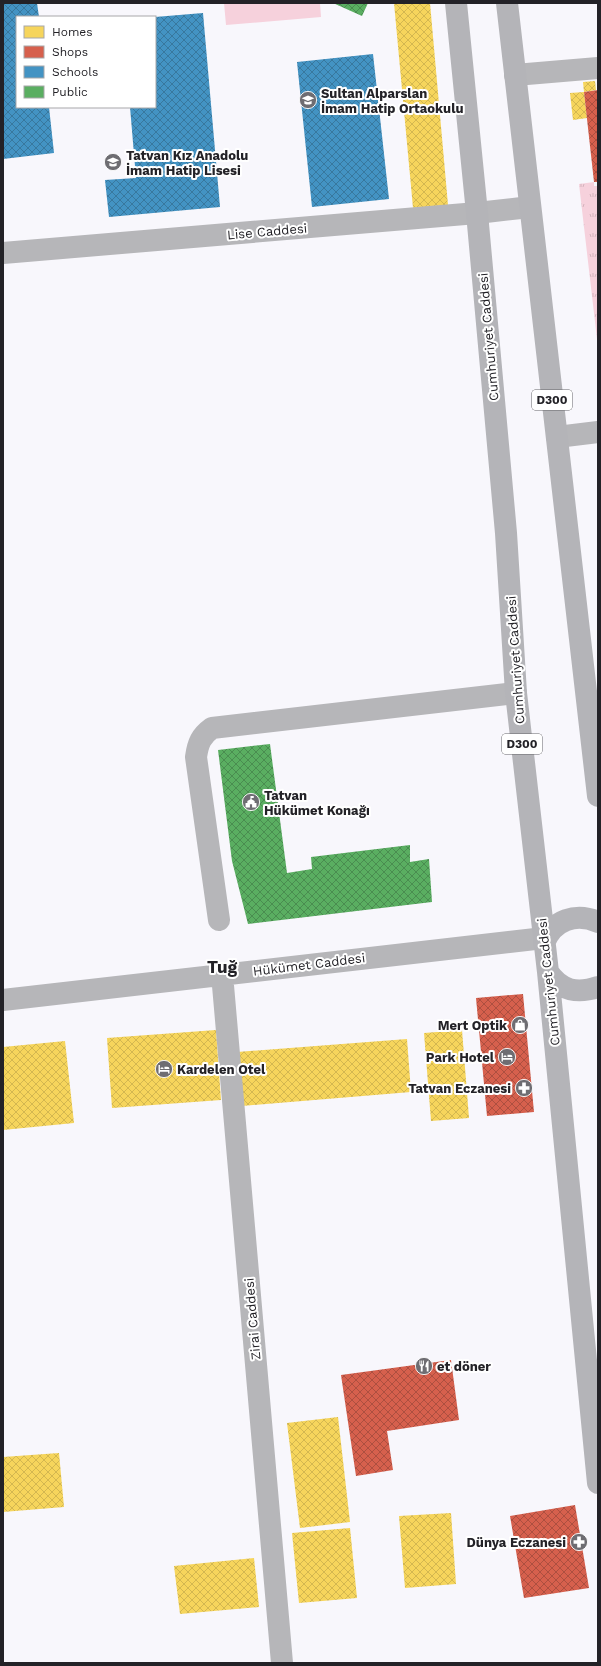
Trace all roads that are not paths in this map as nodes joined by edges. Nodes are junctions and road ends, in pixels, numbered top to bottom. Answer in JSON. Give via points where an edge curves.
{"nodes":[{"id":1,"x":456,"y":3,"type":"edge"},
{"id":2,"x":507,"y":3,"type":"edge"},
{"id":3,"x":598,"y":68,"type":"edge"},
{"id":4,"x":515,"y":75,"type":"junction"},
{"id":5,"x":530,"y":207,"type":"junction"},
{"id":6,"x":477,"y":213,"type":"junction"},
{"id":7,"x":3,"y":253,"type":"edge"},
{"id":8,"x":598,"y":432,"type":"edge"},
{"id":9,"x":557,"y":436,"type":"junction"},
{"id":10,"x":516,"y":693,"type":"junction"},
{"id":11,"x":598,"y":796,"type":"edge"},
{"id":12,"x":219,"y":920,"type":"dead end"},
{"id":13,"x":598,"y":922,"type":"edge"},
{"id":14,"x":544,"y":940,"type":"junction"},
{"id":15,"x":548,"y":972,"type":"junction"},
{"id":16,"x":222,"y":974,"type":"junction"},
{"id":17,"x":598,"y":987,"type":"edge"},
{"id":18,"x":3,"y":1000,"type":"edge"},
{"id":19,"x":598,"y":1483,"type":"edge"},
{"id":20,"x":282,"y":1663,"type":"edge"}],
"edges":[{"from":1,"to":6,"type":"highway","name":"Cumhuriyet Caddesi","number":"D300"},
{"from":2,"to":4,"type":"highway","number":"D300"},
{"from":3,"to":4,"type":"street"},
{"from":4,"to":5,"type":"highway","number":"D300"},
{"from":5,"to":6,"type":"street","name":"Lise Caddesi"},
{"from":5,"to":9,"type":"highway","number":"D300"},
{"from":6,"to":7,"type":"street","name":"Lise Caddesi"},
{"from":6,"to":10,"type":"highway","name":"Cumhuriyet Caddesi","number":"D300","via":[[506,533]]},
{"from":8,"to":9,"type":"street"},
{"from":9,"to":11,"type":"highway","number":"D300"},
{"from":10,"to":12,"type":"street","via":[[232,725],[207,731],[198,744],[196,757]]},
{"from":10,"to":14,"type":"highway","name":"Cumhuriyet Caddesi","number":"D300"},
{"from":13,"to":14,"type":"highway","via":[[576,917],[564,920],[554,927]]},
{"from":14,"to":15,"type":"highway","name":"Cumhuriyet Caddesi","number":"D300"},
{"from":14,"to":16,"type":"street","name":"Hükümet Caddesi"},
{"from":15,"to":17,"type":"highway","via":[[562,987],[574,991]]},
{"from":15,"to":19,"type":"highway","name":"Cumhuriyet Caddesi","number":"D300"},
{"from":16,"to":18,"type":"street","name":"Hükümet Caddesi"},
{"from":16,"to":20,"type":"street","name":"Zirai Caddesi"}]}
